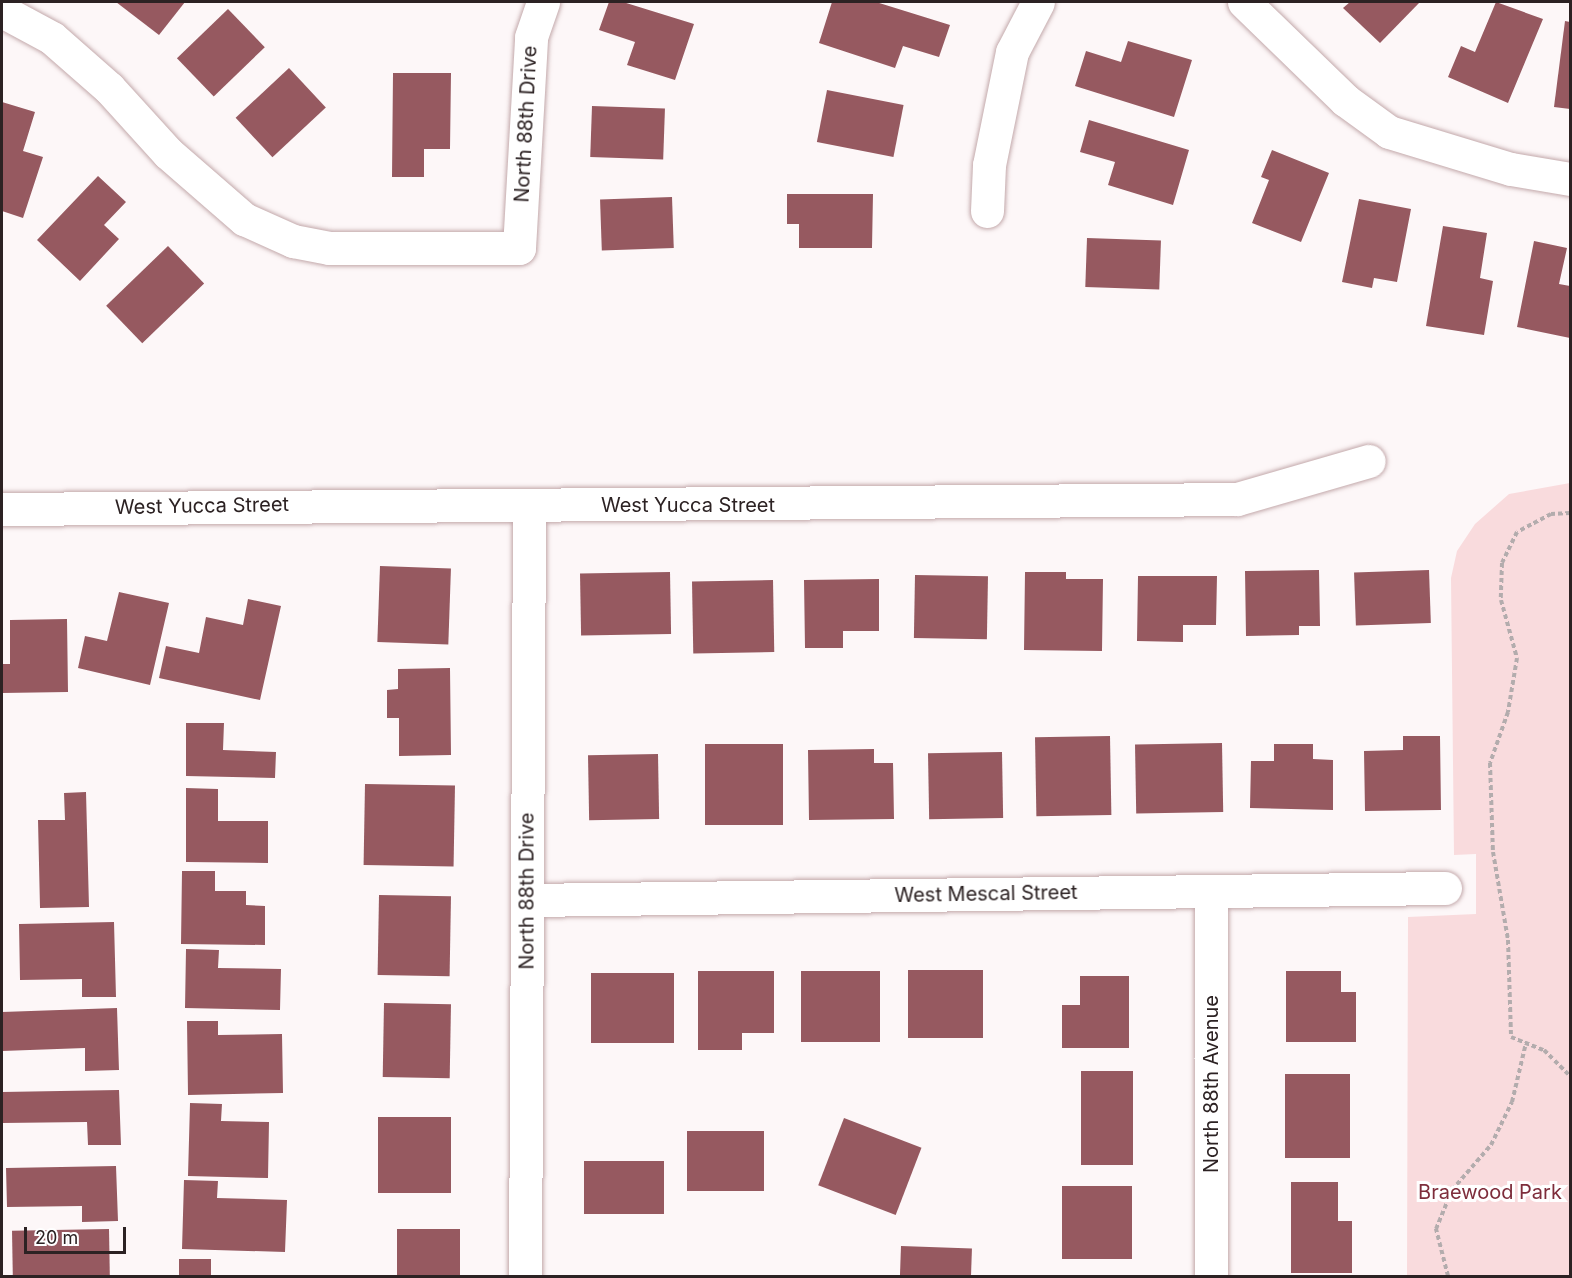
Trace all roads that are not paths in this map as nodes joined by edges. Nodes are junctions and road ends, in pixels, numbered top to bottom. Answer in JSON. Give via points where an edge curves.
{"nodes":[{"id":1,"x":543,"y":2,"type":"edge"},
{"id":2,"x":1038,"y":2,"type":"edge"},
{"id":3,"x":1244,"y":2,"type":"edge"},
{"id":4,"x":2,"y":11,"type":"edge"},
{"id":5,"x":1570,"y":179,"type":"edge"},
{"id":6,"x":987,"y":211,"type":"dead end"},
{"id":7,"x":1369,"y":461,"type":"dead end"},
{"id":8,"x":529,"y":505,"type":"junction"},
{"id":9,"x":2,"y":509,"type":"edge"},
{"id":10,"x":1445,"y":888,"type":"dead end"},
{"id":11,"x":1212,"y":891,"type":"junction"},
{"id":12,"x":527,"y":900,"type":"junction"},
{"id":13,"x":525,"y":1276,"type":"edge"},
{"id":14,"x":1212,"y":1276,"type":"edge"}],
"edges":[{"from":1,"to":4,"type":"street","name":"North 88th Drive","via":[[531,37],[519,248],[329,248],[292,241],[244,219],[168,153],[109,88],[52,38]]},
{"from":2,"to":6,"type":"street","via":[[1012,52],[989,165]]},
{"from":3,"to":5,"type":"street","via":[[1345,100],[1389,132],[1511,169]]},
{"from":7,"to":8,"type":"street","name":"West Yucca Street","via":[[1237,499]]},
{"from":8,"to":9,"type":"street","name":"West Yucca Street"},
{"from":8,"to":12,"type":"street","name":"North 88th Drive"},
{"from":10,"to":11,"type":"street","name":"West Mescal Street"},
{"from":11,"to":12,"type":"street","name":"West Mescal Street"},
{"from":11,"to":14,"type":"street","name":"North 88th Avenue"},
{"from":12,"to":13,"type":"street","name":"North 88th Drive"}]}
